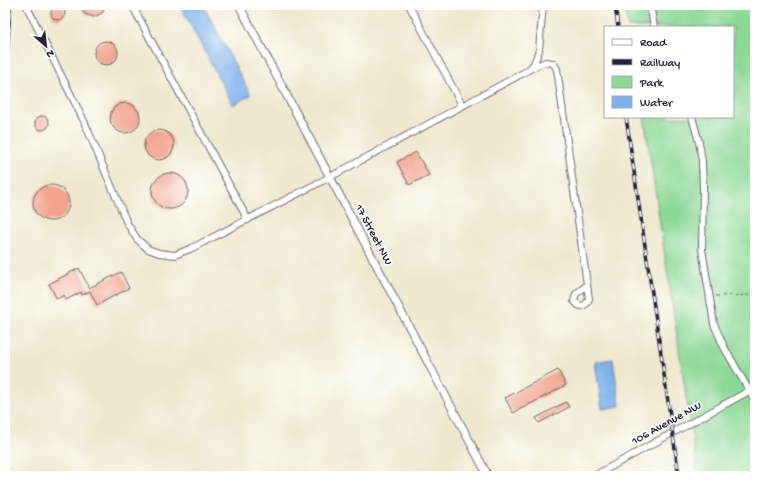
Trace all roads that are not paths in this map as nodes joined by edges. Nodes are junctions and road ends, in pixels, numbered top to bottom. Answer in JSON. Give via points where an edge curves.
{"nodes":[{"id":1,"x":26,"y":5,"type":"edge"},
{"id":2,"x":132,"y":5,"type":"edge"},
{"id":3,"x":239,"y":5,"type":"edge"},
{"id":4,"x":410,"y":5,"type":"edge"},
{"id":5,"x":542,"y":5,"type":"edge"},
{"id":6,"x":650,"y":5,"type":"edge"},
{"id":7,"x":654,"y":26,"type":"edge"},
{"id":8,"x":527,"y":71,"type":"junction"},
{"id":9,"x":462,"y":105,"type":"junction"},
{"id":10,"x":692,"y":118,"type":"edge"},
{"id":11,"x":330,"y":177,"type":"junction"},
{"id":12,"x":248,"y":220,"type":"junction"},
{"id":13,"x":587,"y":285,"type":"dead end"},
{"id":14,"x":749,"y":391,"type":"junction"},
{"id":15,"x":755,"y":401,"type":"edge"},
{"id":16,"x":488,"y":476,"type":"edge"},
{"id":17,"x":594,"y":476,"type":"edge"}],
"edges":[{"from":1,"to":12,"type":"street","via":[[84,121],[127,223],[137,239],[148,249],[175,255]]},
{"from":2,"to":12,"type":"street"},
{"from":3,"to":11,"type":"main road","name":"17 Street NW"},
{"from":4,"to":9,"type":"street"},
{"from":5,"to":8,"type":"street","via":[[539,50],[534,64]]},
{"from":6,"to":7,"type":"street"},
{"from":8,"to":9,"type":"street"},
{"from":8,"to":13,"type":"street","via":[[545,62],[553,63],[558,69]]},
{"from":9,"to":11,"type":"street"},
{"from":10,"to":14,"type":"street","via":[[702,161],[702,249],[714,324]]},
{"from":11,"to":12,"type":"street"},
{"from":11,"to":16,"type":"main road","name":"17 Street NW"},
{"from":14,"to":15,"type":"street"},
{"from":14,"to":17,"type":"street","name":"106 Avenue NW"}]}
